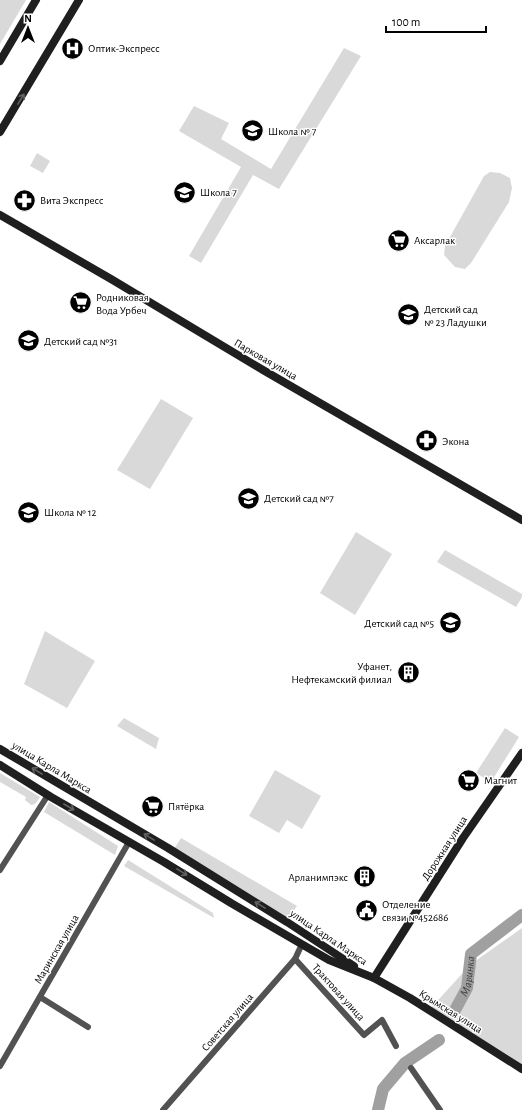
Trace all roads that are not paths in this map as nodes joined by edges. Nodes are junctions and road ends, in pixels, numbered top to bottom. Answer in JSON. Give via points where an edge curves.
{"nodes":[{"id":1,"x":36,"y":0,"type":"edge"},
{"id":2,"x":79,"y":0,"type":"edge"},
{"id":3,"x":0,"y":61,"type":"edge"},
{"id":4,"x":0,"y":132,"type":"edge"},
{"id":5,"x":0,"y":215,"type":"edge"},
{"id":6,"x":522,"y":520,"type":"edge"},
{"id":7,"x":0,"y":749,"type":"edge"},
{"id":8,"x":522,"y":752,"type":"edge"},
{"id":9,"x":0,"y":765,"type":"edge"},
{"id":10,"x":48,"y":795,"type":"junction"},
{"id":11,"x":100,"y":808,"type":"junction"},
{"id":12,"x":92,"y":821,"type":"junction"},
{"id":13,"x":129,"y":842,"type":"junction"},
{"id":14,"x":0,"y":870,"type":"edge"},
{"id":15,"x":302,"y":944,"type":"junction"},
{"id":16,"x":295,"y":959,"type":"junction"},
{"id":17,"x":370,"y":976,"type":"junction"},
{"id":18,"x":40,"y":998,"type":"junction"},
{"id":19,"x":88,"y":1027,"type":"dead end"},
{"id":20,"x":396,"y":1046,"type":"dead end"},
{"id":21,"x":0,"y":1066,"type":"edge"},
{"id":22,"x":411,"y":1068,"type":"dead end"},
{"id":23,"x":522,"y":1069,"type":"edge"},
{"id":24,"x":163,"y":1110,"type":"edge"},
{"id":25,"x":440,"y":1110,"type":"edge"}],
"edges":[{"from":1,"to":3,"type":"main road"},
{"from":4,"to":2,"type":"main road","one_way":true},
{"from":5,"to":6,"type":"main road","name":"Парковая улица"},
{"from":11,"to":7,"type":"main road","name":"улица Карла Маркса","one_way":true},
{"from":8,"to":17,"type":"main road","name":"Дорожная улица"},
{"from":9,"to":10,"type":"main road","name":"улица Карла Маркса"},
{"from":10,"to":12,"type":"main road","name":"улица Карла Маркса","one_way":true},
{"from":10,"to":14,"type":"street"},
{"from":11,"to":12,"type":"main road"},
{"from":17,"to":11,"type":"main road","name":"улица Карла Маркса","one_way":true},
{"from":12,"to":13,"type":"main road","name":"улица Карла Маркса"},
{"from":13,"to":15,"type":"main road","name":"улица Карла Маркса","one_way":true},
{"from":13,"to":18,"type":"street","name":"Маринская улица"},
{"from":15,"to":16,"type":"street","name":"Советская улица"},
{"from":15,"to":17,"type":"main road","name":"улица Карла Маркса","via":[[329,960]]},
{"from":16,"to":20,"type":"street","name":"Трактовая улица","via":[[364,1034],[382,1020]]},
{"from":16,"to":24,"type":"street","name":"Советская улица"},
{"from":17,"to":23,"type":"main road","name":"Крымская улица","via":[[428,1009]]},
{"from":18,"to":19,"type":"street"},
{"from":18,"to":21,"type":"street","name":"Маринская улица"},
{"from":22,"to":25,"type":"street"}]}
